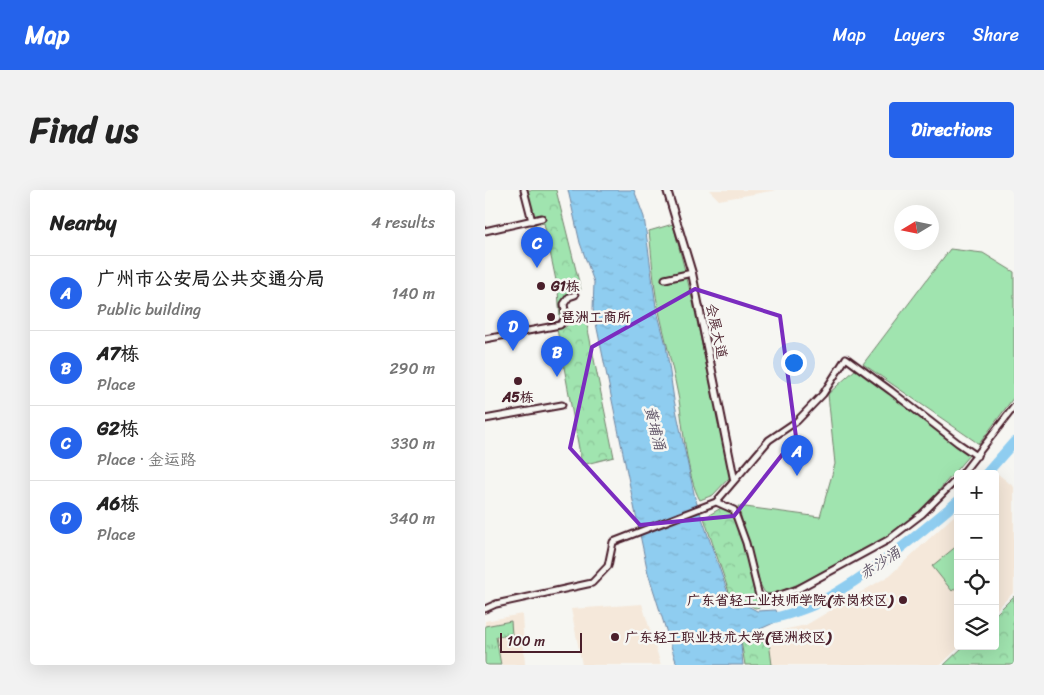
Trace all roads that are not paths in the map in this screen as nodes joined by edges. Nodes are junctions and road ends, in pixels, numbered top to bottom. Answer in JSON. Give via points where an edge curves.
{"nodes":[{"id":1,"x":524,"y":190,"type":"edge"},
{"id":2,"x":667,"y":190,"type":"edge"},
{"id":3,"x":542,"y":218,"type":"dead end"},
{"id":4,"x":532,"y":220,"type":"junction"},
{"id":5,"x":485,"y":231,"type":"edge"},
{"id":6,"x":692,"y":272,"type":"junction"},
{"id":7,"x":665,"y":278,"type":"dead end"},
{"id":8,"x":575,"y":296,"type":"dead end"},
{"id":9,"x":485,"y":338,"type":"edge"},
{"id":10,"x":562,"y":405,"type":"dead end"},
{"id":11,"x":1014,"y":407,"type":"edge"},
{"id":12,"x":485,"y":419,"type":"edge"},
{"id":13,"x":977,"y":456,"type":"junction"},
{"id":14,"x":965,"y":470,"type":"edge"},
{"id":15,"x":734,"y":479,"type":"junction"},
{"id":16,"x":954,"y":482,"type":"edge"},
{"id":17,"x":716,"y":502,"type":"junction"},
{"id":18,"x":485,"y":610,"type":"edge"}],
"edges":[{"from":1,"to":4,"type":"street"},
{"from":2,"to":6,"type":"street","name":"会展大道"},
{"from":3,"to":4,"type":"street"},
{"from":4,"to":5,"type":"street"},
{"from":6,"to":7,"type":"street"},
{"from":6,"to":15,"type":"street","name":"会展大道"},
{"from":8,"to":9,"type":"street","via":[[569,297],[564,304],[566,318],[558,323]]},
{"from":10,"to":12,"type":"street"},
{"from":11,"to":13,"type":"street"},
{"from":13,"to":14,"type":"street"},
{"from":13,"to":15,"type":"street","via":[[846,358],[823,394],[797,421],[769,440]]},
{"from":15,"to":17,"type":"street"},
{"from":16,"to":17,"type":"street","via":[[922,514],[888,540],[798,589],[768,599],[759,596],[734,510]]},
{"from":17,"to":18,"type":"street","via":[[613,542],[608,566],[593,583],[496,604]]}]}
